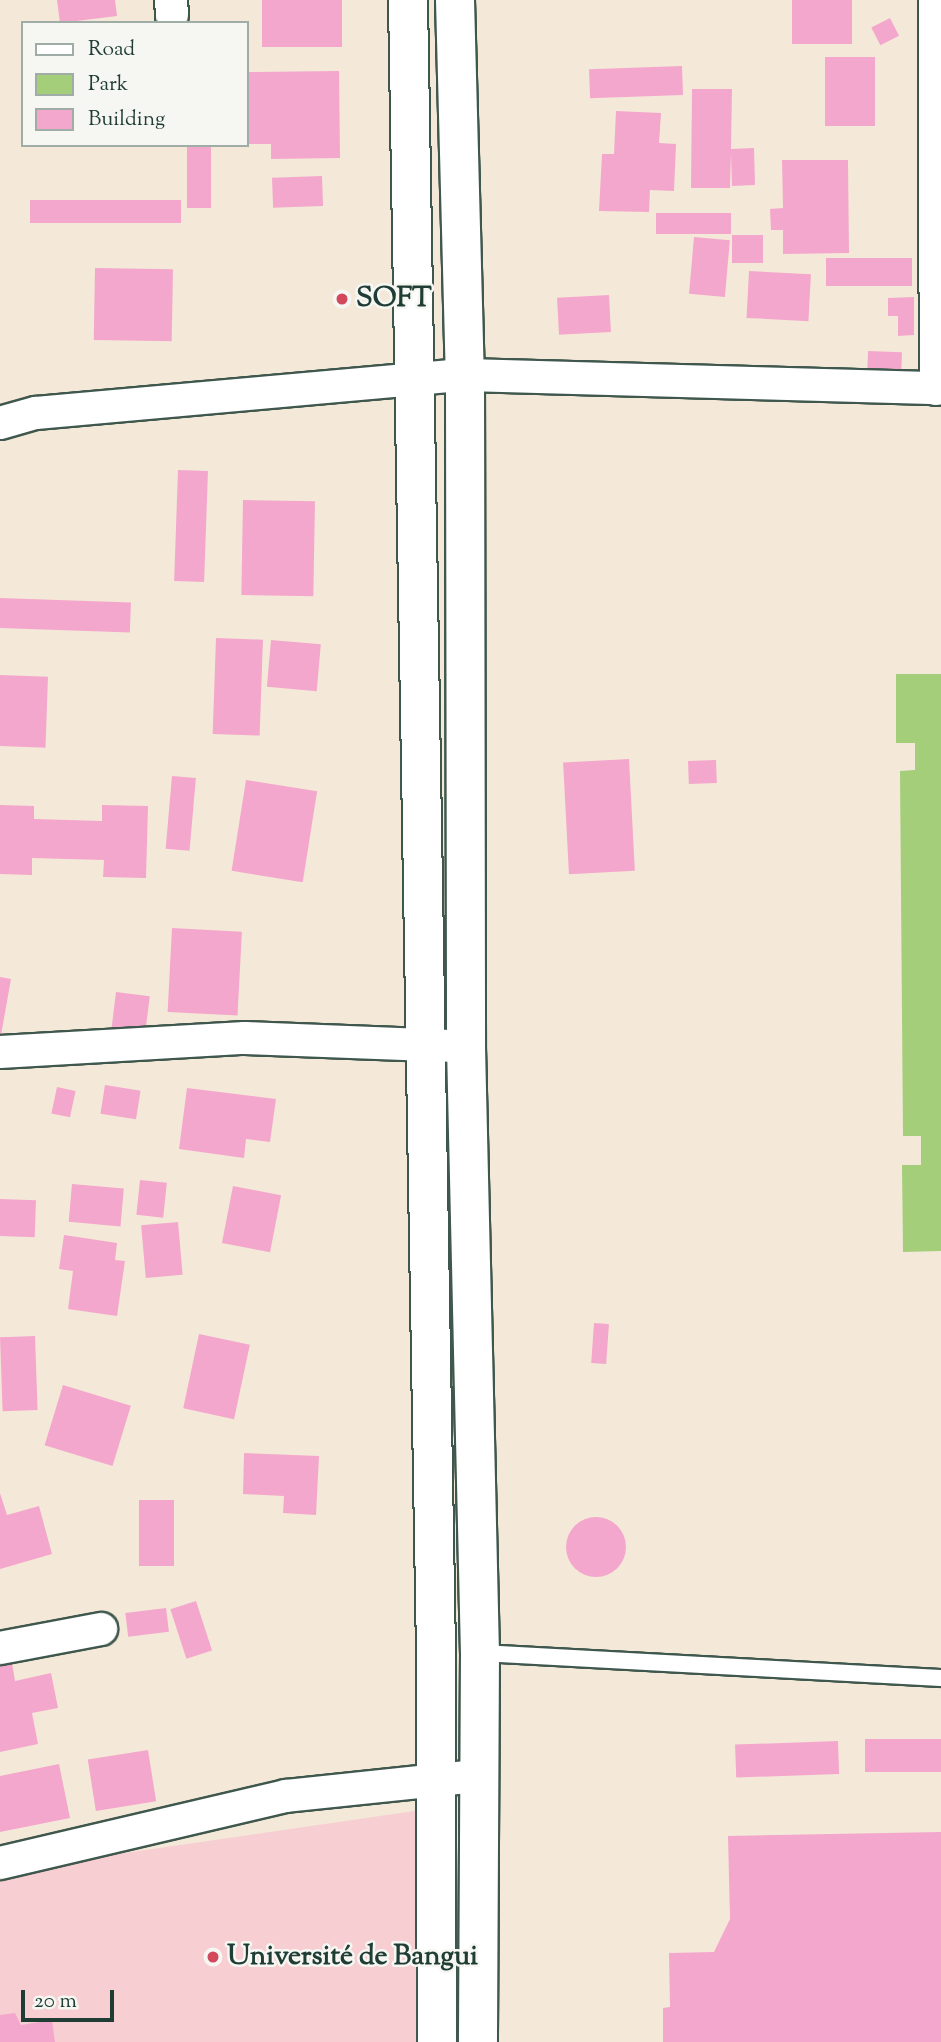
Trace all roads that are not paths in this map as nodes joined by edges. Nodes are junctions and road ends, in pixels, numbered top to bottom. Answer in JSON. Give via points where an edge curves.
{"nodes":[{"id":1,"x":408,"y":0,"type":"edge"},
{"id":2,"x":455,"y":0,"type":"edge"},
{"id":3,"x":935,"y":0,"type":"edge"},
{"id":4,"x":465,"y":375,"type":"junction"},
{"id":5,"x":414,"y":379,"type":"junction"},
{"id":6,"x":939,"y":389,"type":"edge"},
{"id":7,"x":0,"y":422,"type":"edge"},
{"id":8,"x":423,"y":1045,"type":"junction"},
{"id":9,"x":466,"y":1047,"type":"junction"},
{"id":10,"x":0,"y":1052,"type":"edge"},
{"id":11,"x":101,"y":1629,"type":"dead end"},
{"id":12,"x":0,"y":1648,"type":"edge"},
{"id":13,"x":481,"y":1653,"type":"junction"},
{"id":14,"x":941,"y":1678,"type":"edge"},
{"id":15,"x":477,"y":1776,"type":"junction"},
{"id":16,"x":433,"y":1779,"type":"junction"},
{"id":17,"x":0,"y":1863,"type":"edge"},
{"id":18,"x":437,"y":2042,"type":"edge"},
{"id":19,"x":478,"y":2042,"type":"edge"}],
"edges":[{"from":1,"to":5,"type":"street"},
{"from":2,"to":4,"type":"street"},
{"from":3,"to":6,"type":"street"},
{"from":4,"to":5,"type":"street"},
{"from":4,"to":6,"type":"street"},
{"from":4,"to":9,"type":"street"},
{"from":5,"to":7,"type":"street","via":[[36,413]]},
{"from":5,"to":8,"type":"street"},
{"from":8,"to":9,"type":"street"},
{"from":8,"to":10,"type":"street","via":[[245,1038]]},
{"from":8,"to":16,"type":"street","via":[[436,1639]]},
{"from":9,"to":13,"type":"street"},
{"from":11,"to":12,"type":"street"},
{"from":13,"to":14,"type":"lane"},
{"from":13,"to":15,"type":"street"},
{"from":15,"to":16,"type":"street"},
{"from":15,"to":19,"type":"street"},
{"from":16,"to":17,"type":"street","via":[[286,1796]]},
{"from":16,"to":18,"type":"street"}]}
